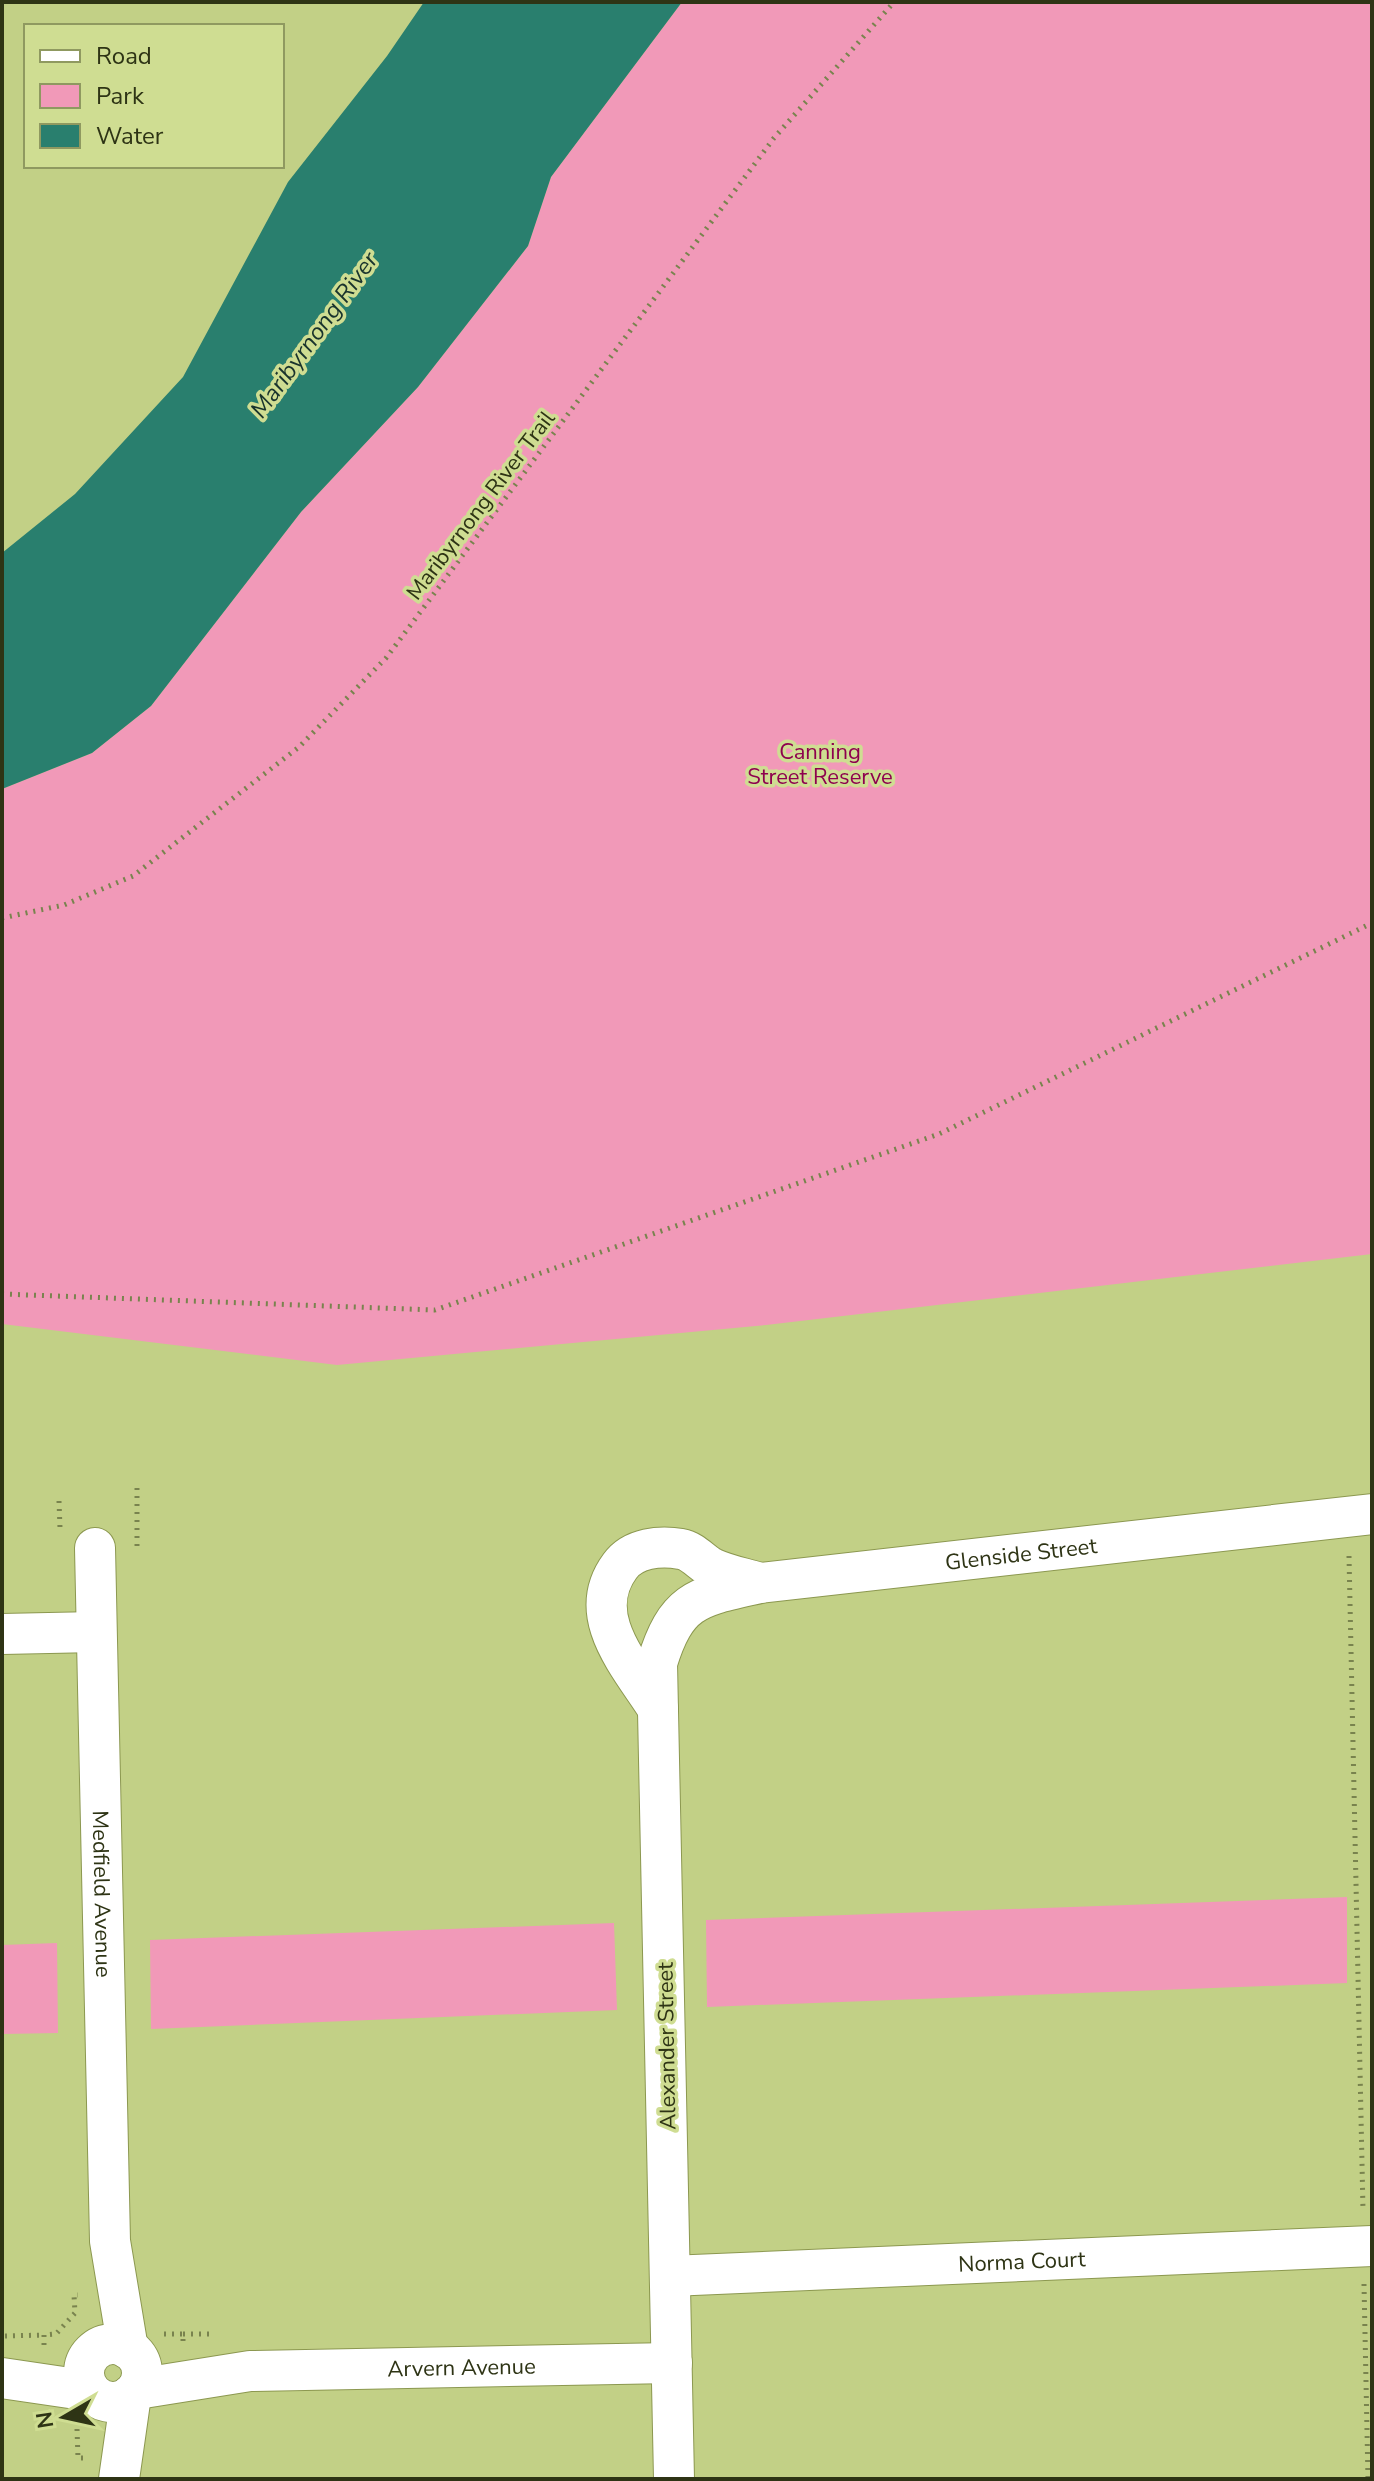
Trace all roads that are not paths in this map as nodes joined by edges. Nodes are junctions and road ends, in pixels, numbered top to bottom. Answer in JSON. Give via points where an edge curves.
{"nodes":[{"id":1,"x":1372,"y":1514,"type":"edge"},
{"id":2,"x":95,"y":1548,"type":"dead end"},
{"id":3,"x":760,"y":1583,"type":"junction"},
{"id":4,"x":677,"y":1616,"type":"joint"},
{"id":5,"x":96,"y":1632,"type":"junction"},
{"id":6,"x":2,"y":1634,"type":"edge"},
{"id":7,"x":659,"y":1710,"type":"junction"},
{"id":8,"x":1368,"y":2246,"type":"edge"},
{"id":9,"x":670,"y":2276,"type":"junction"},
{"id":10,"x":672,"y":2363,"type":"junction"},
{"id":11,"x":113,"y":2373,"type":"junction"},
{"id":12,"x":2,"y":2375,"type":"edge"},
{"id":13,"x":110,"y":2479,"type":"edge"},
{"id":14,"x":119,"y":2479,"type":"edge"},
{"id":15,"x":674,"y":2479,"type":"edge"}],
"edges":[{"from":1,"to":3,"type":"street","name":"Glenside Street"},
{"from":2,"to":5,"type":"street","name":"Medfield Avenue"},
{"from":3,"to":4,"type":"street","name":"Glenside Street","via":[[703,1596]]},
{"from":3,"to":7,"type":"street","via":[[712,1568],[685,1549],[657,1547],[627,1556],[604,1603],[610,1633]]},
{"from":4,"to":7,"type":"street","name":"Alexander Street","via":[[657,1663]]},
{"from":5,"to":6,"type":"street"},
{"from":5,"to":11,"type":"street","name":"Medfield Avenue"},
{"from":7,"to":9,"type":"street","name":"Alexander Street"},
{"from":8,"to":9,"type":"street","name":"Norma Court"},
{"from":9,"to":10,"type":"street","name":"Alexander Street"},
{"from":10,"to":11,"type":"street","name":"Arvern Avenue"},
{"from":10,"to":15,"type":"street","name":"Alexander Street"},
{"from":11,"to":12,"type":"street","name":"Arvern Avenue"},
{"from":11,"to":13,"type":"street","name":"Medfield Avenue"},
{"from":11,"to":14,"type":"street","name":"Medfield Avenue"}]}
